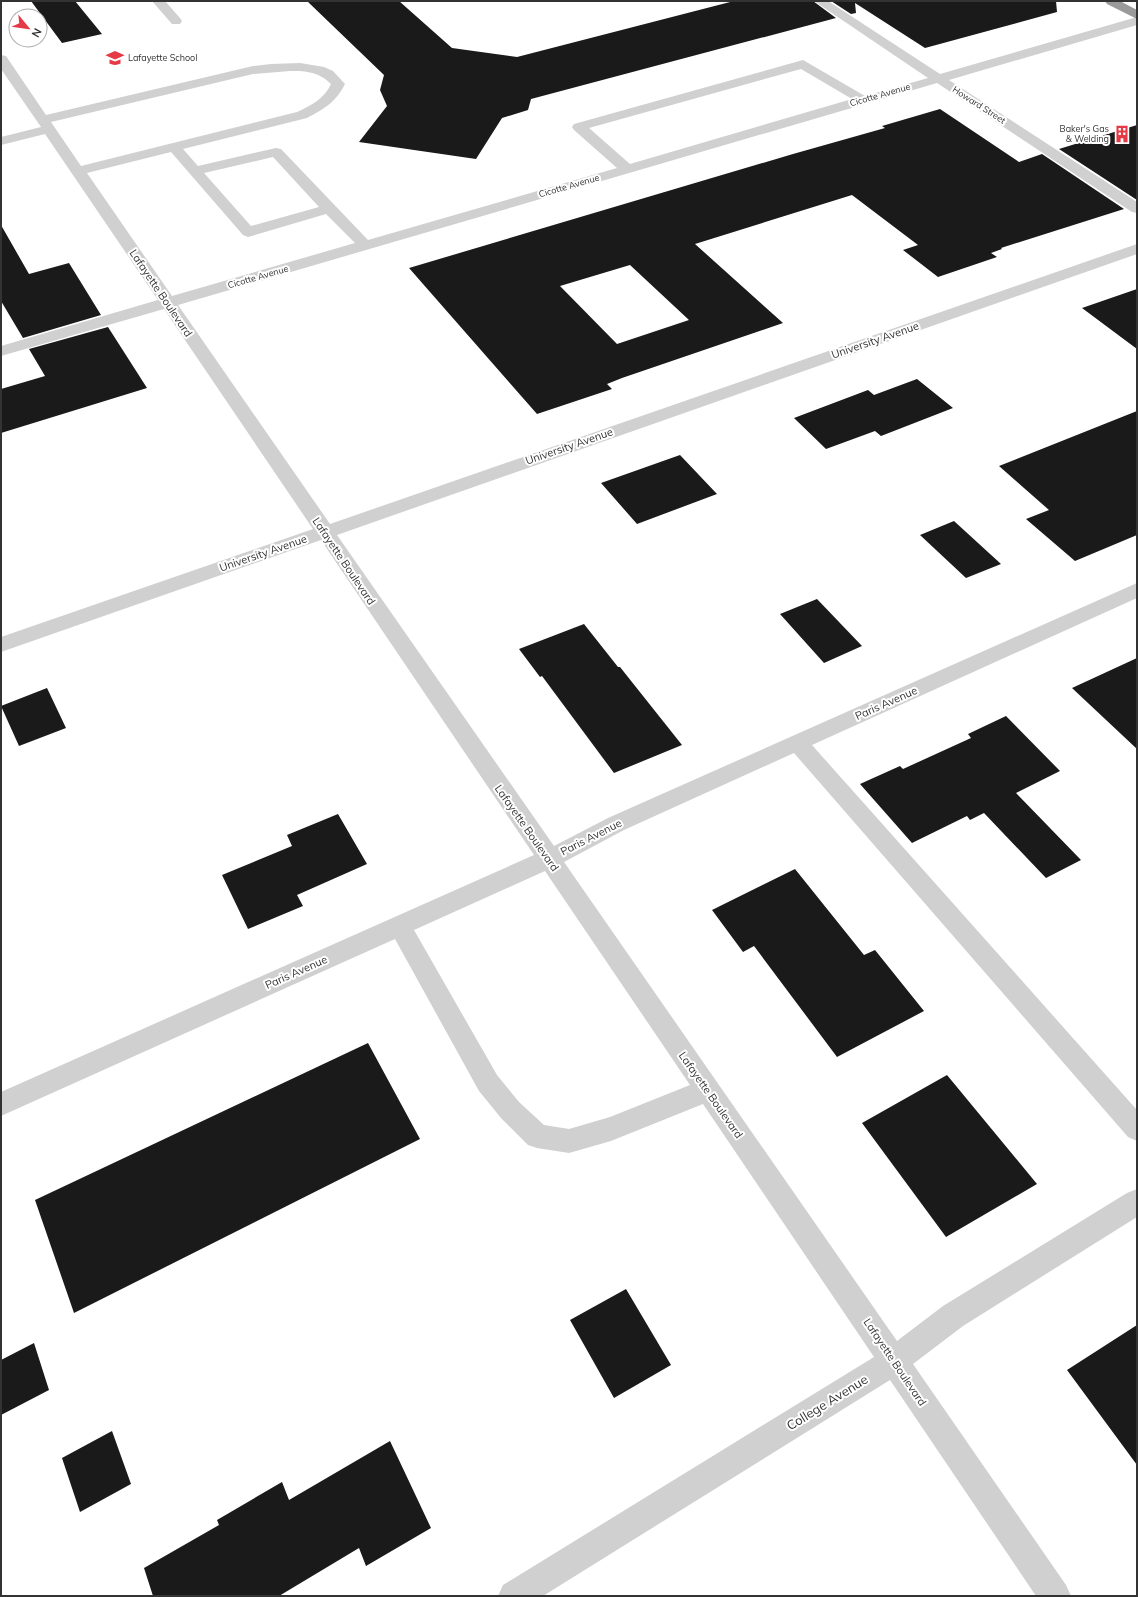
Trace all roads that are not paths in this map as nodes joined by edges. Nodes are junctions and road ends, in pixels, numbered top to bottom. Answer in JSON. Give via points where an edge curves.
{"nodes":[{"id":1,"x":158,"y":1,"type":"edge"},
{"id":2,"x":820,"y":1,"type":"edge"},
{"id":3,"x":1111,"y":1,"type":"edge"},
{"id":4,"x":1137,"y":15,"type":"edge"},
{"id":5,"x":176,"y":21,"type":"dead end"},
{"id":6,"x":1137,"y":21,"type":"edge"},
{"id":7,"x":1,"y":58,"type":"edge"},
{"id":8,"x":939,"y":79,"type":"junction"},
{"id":9,"x":863,"y":100,"type":"junction"},
{"id":10,"x":46,"y":125,"type":"junction"},
{"id":11,"x":1,"y":141,"type":"edge"},
{"id":12,"x":172,"y":146,"type":"junction"},
{"id":13,"x":627,"y":169,"type":"junction"},
{"id":14,"x":78,"y":171,"type":"junction"},
{"id":15,"x":194,"y":171,"type":"junction"},
{"id":16,"x":329,"y":209,"type":"junction"},
{"id":17,"x":1137,"y":209,"type":"edge"},
{"id":18,"x":366,"y":245,"type":"junction"},
{"id":19,"x":1137,"y":249,"type":"edge"},
{"id":20,"x":167,"y":303,"type":"junction"},
{"id":21,"x":1,"y":351,"type":"edge"},
{"id":22,"x":324,"y":532,"type":"junction"},
{"id":23,"x":1137,"y":590,"type":"edge"},
{"id":24,"x":1,"y":645,"type":"edge"},
{"id":25,"x":798,"y":743,"type":"junction"},
{"id":26,"x":549,"y":859,"type":"junction"},
{"id":27,"x":400,"y":926,"type":"junction"},
{"id":28,"x":708,"y":1090,"type":"junction"},
{"id":29,"x":1,"y":1104,"type":"edge"},
{"id":30,"x":1137,"y":1130,"type":"edge"},
{"id":31,"x":1137,"y":1202,"type":"edge"},
{"id":32,"x":894,"y":1360,"type":"junction"},
{"id":33,"x":514,"y":1596,"type":"edge"},
{"id":34,"x":1055,"y":1596,"type":"edge"}],
"edges":[{"from":1,"to":5,"type":"street"},
{"from":2,"to":8,"type":"street","name":"Howard Street"},
{"from":3,"to":4,"type":"highway"},
{"from":6,"to":8,"type":"street","name":"Cicotte Avenue","via":[[976,66]]},
{"from":7,"to":10,"type":"street","name":"Lafayette Boulevard"},
{"from":8,"to":9,"type":"street","name":"Cicotte Avenue"},
{"from":8,"to":17,"type":"street","name":"Howard Street"},
{"from":9,"to":13,"type":"street","name":"Cicotte Avenue"},
{"from":9,"to":13,"type":"street","via":[[803,64],[578,127]]},
{"from":10,"to":11,"type":"street"},
{"from":10,"to":12,"type":"street","via":[[260,70],[288,66],[328,73],[338,84],[333,96],[323,105],[302,115]]},
{"from":10,"to":14,"type":"street","name":"Lafayette Boulevard"},
{"from":12,"to":14,"type":"street"},
{"from":12,"to":15,"type":"street"},
{"from":13,"to":18,"type":"street","name":"Cicotte Avenue"},
{"from":14,"to":20,"type":"street","name":"Lafayette Boulevard"},
{"from":15,"to":16,"type":"street","via":[[276,152]]},
{"from":15,"to":16,"type":"street","via":[[248,232]]},
{"from":16,"to":18,"type":"street"},
{"from":18,"to":20,"type":"street","name":"Cicotte Avenue"},
{"from":19,"to":22,"type":"street","name":"University Avenue"},
{"from":20,"to":21,"type":"street","name":"Cicotte Avenue"},
{"from":20,"to":22,"type":"street","name":"Lafayette Boulevard"},
{"from":22,"to":24,"type":"street","name":"University Avenue"},
{"from":22,"to":26,"type":"street","name":"Lafayette Boulevard"},
{"from":23,"to":25,"type":"street","name":"Paris Avenue"},
{"from":25,"to":26,"type":"street","name":"Paris Avenue","via":[[616,824]]},
{"from":25,"to":30,"type":"street"},
{"from":26,"to":27,"type":"street","name":"Paris Avenue"},
{"from":26,"to":28,"type":"street","name":"Lafayette Boulevard"},
{"from":27,"to":28,"type":"street","via":[[488,1083],[510,1110],[537,1136],[569,1141],[611,1129]]},
{"from":27,"to":29,"type":"street","name":"Paris Avenue"},
{"from":28,"to":32,"type":"street","name":"Lafayette Boulevard"},
{"from":31,"to":32,"type":"street","name":"College Avenue","via":[[954,1316]]},
{"from":32,"to":33,"type":"street","name":"College Avenue"},
{"from":32,"to":34,"type":"street","name":"Lafayette Boulevard"}]}
